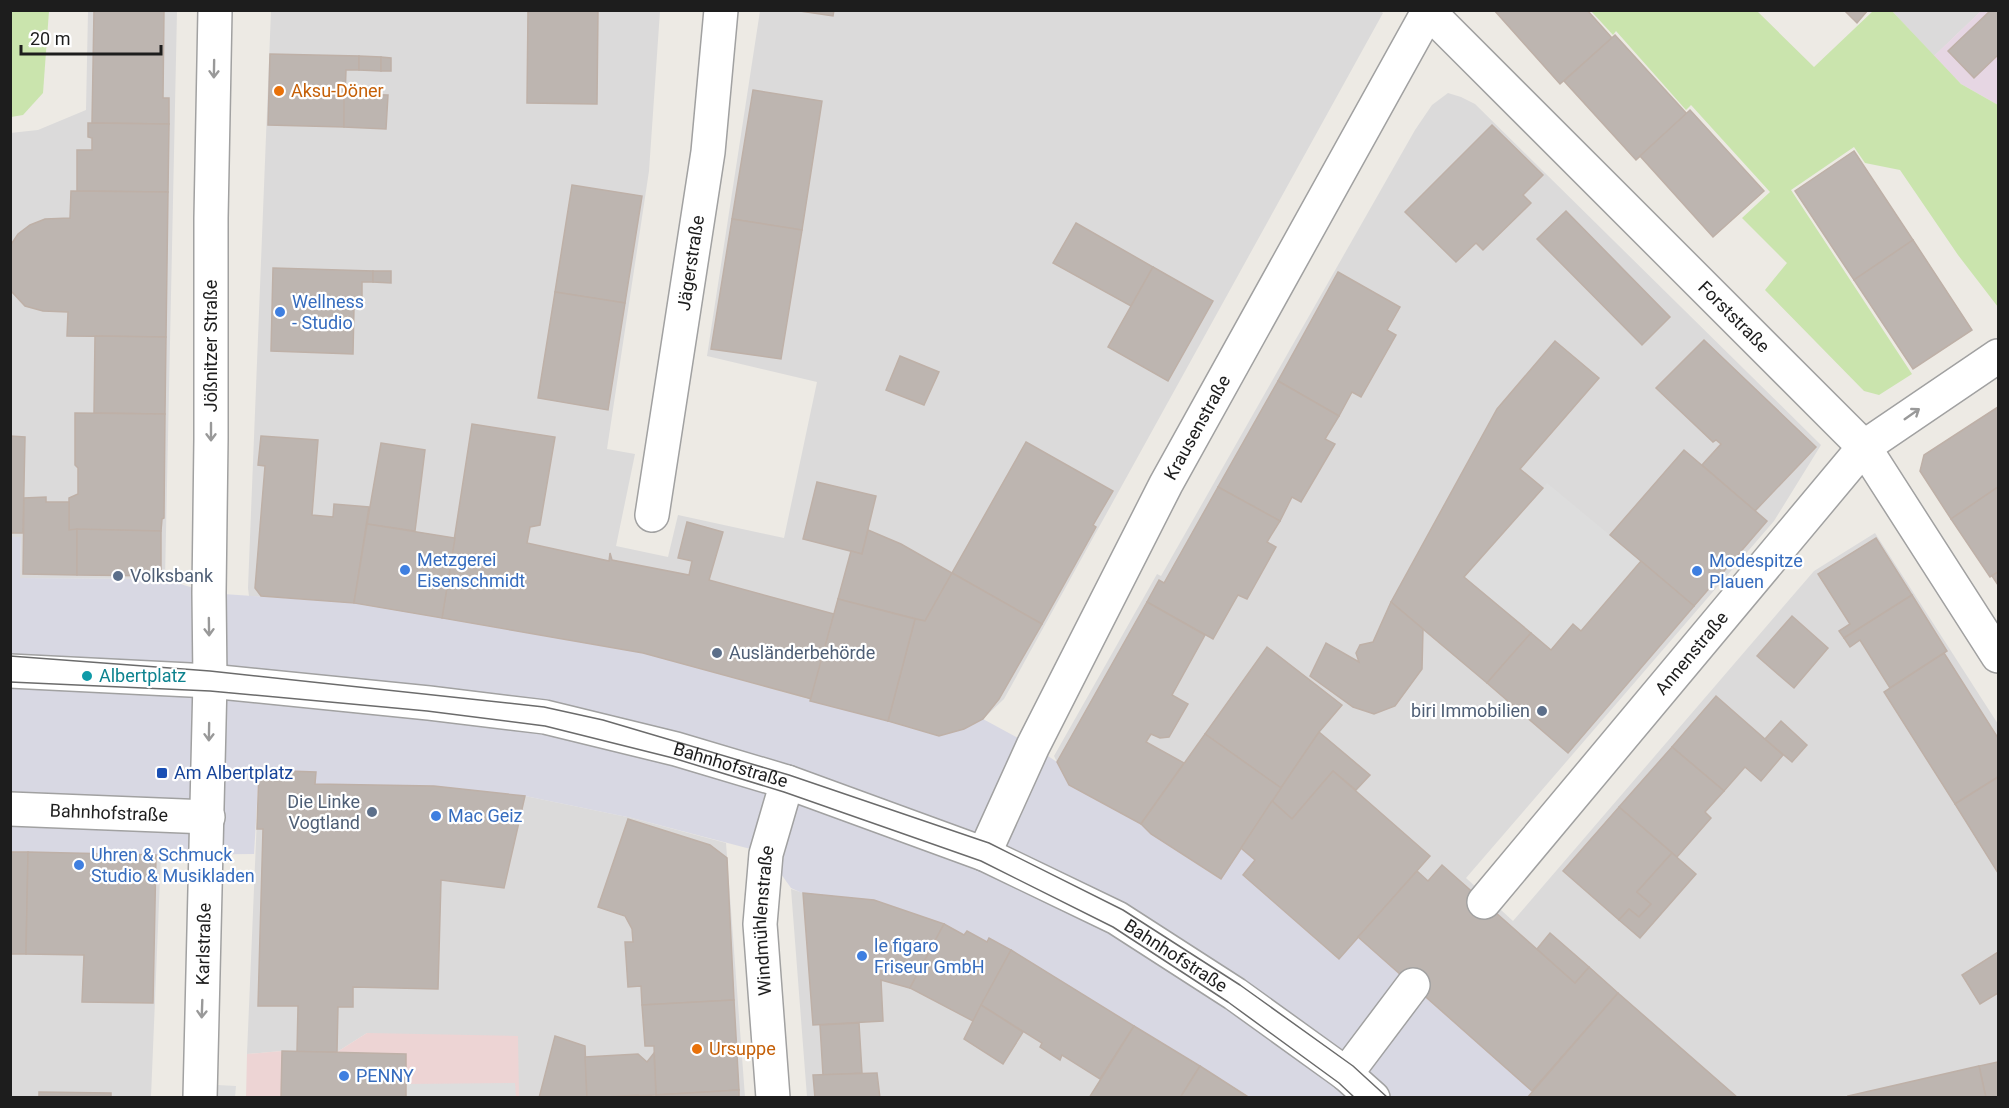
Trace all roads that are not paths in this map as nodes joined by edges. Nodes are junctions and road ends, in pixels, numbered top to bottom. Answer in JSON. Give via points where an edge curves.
{"nodes":[{"id":1,"x":215,"y":10,"type":"edge"},
{"id":2,"x":721,"y":10,"type":"edge"},
{"id":3,"x":1428,"y":11,"type":"edge"},
{"id":4,"x":1998,"y":356,"type":"edge"},
{"id":5,"x":1864,"y":447,"type":"junction"},
{"id":6,"x":652,"y":515,"type":"dead end"},
{"id":7,"x":1998,"y":656,"type":"edge"},
{"id":8,"x":10,"y":671,"type":"edge"},
{"id":9,"x":210,"y":681,"type":"junction"},
{"id":10,"x":787,"y":782,"type":"junction"},
{"id":11,"x":10,"y":809,"type":"edge"},
{"id":12,"x":208,"y":817,"type":"junction"},
{"id":13,"x":984,"y":854,"type":"junction"},
{"id":14,"x":1484,"y":902,"type":"dead end"},
{"id":15,"x":1413,"y":985,"type":"dead end"},
{"id":16,"x":1346,"y":1074,"type":"junction"},
{"id":17,"x":200,"y":1098,"type":"edge"},
{"id":18,"x":773,"y":1098,"type":"edge"},
{"id":19,"x":1373,"y":1098,"type":"edge"}],
"edges":[{"from":1,"to":9,"type":"street","name":"Jößnitzer Straße","one_way":true},
{"from":2,"to":6,"type":"street","name":"Jägerstraße","via":[[708,152]]},
{"from":3,"to":5,"type":"street","name":"Forststraße"},
{"from":3,"to":13,"type":"street","name":"Krausenstraße","via":[[1166,484],[1033,746]]},
{"from":5,"to":4,"type":"street","name":"Annenstraße","one_way":true},
{"from":5,"to":7,"type":"street","name":"Forststraße"},
{"from":5,"to":14,"type":"street","name":"Annenstraße"},
{"from":8,"to":9,"type":"street","name":"Bahnhofstraße"},
{"from":9,"to":10,"type":"street","name":"Bahnhofstraße","via":[[545,717],[676,749]]},
{"from":9,"to":12,"type":"street","name":"Karlstraße","one_way":true},
{"from":10,"to":13,"type":"street","name":"Bahnhofstraße"},
{"from":10,"to":18,"type":"street","name":"Windmühlenstraße","via":[[766,854],[760,924]]},
{"from":11,"to":12,"type":"street","name":"Bahnhofstraße"},
{"from":12,"to":17,"type":"street","name":"Karlstraße","one_way":true},
{"from":13,"to":16,"type":"street","name":"Bahnhofstraße","via":[[1117,918],[1235,994]]},
{"from":15,"to":16,"type":"street"},
{"from":16,"to":19,"type":"street","name":"Bahnhofstraße"}]}
